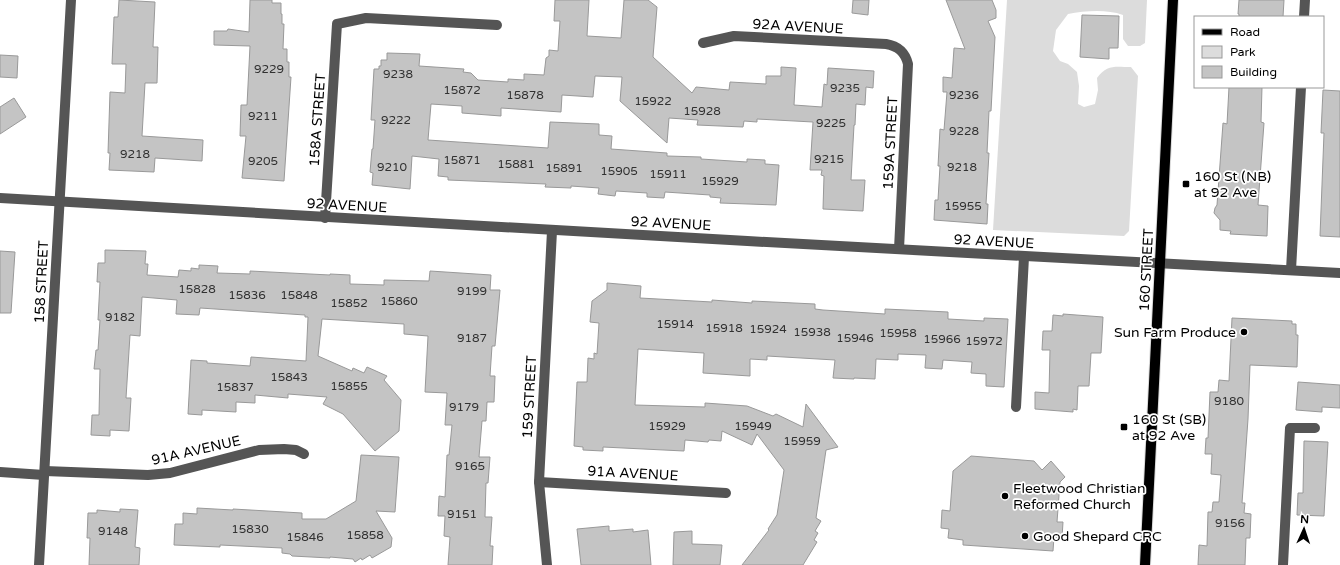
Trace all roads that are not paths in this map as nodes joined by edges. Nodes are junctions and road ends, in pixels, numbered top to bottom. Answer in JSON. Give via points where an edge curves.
{"nodes":[{"id":1,"x":71,"y":0,"type":"edge"},
{"id":2,"x":1173,"y":0,"type":"edge"},
{"id":3,"x":1305,"y":0,"type":"edge"},
{"id":4,"x":1304,"y":16,"type":"edge"},
{"id":5,"x":497,"y":25,"type":"dead end"},
{"id":6,"x":703,"y":43,"type":"dead end"},
{"id":7,"x":891,"y":45,"type":"joint"},
{"id":8,"x":1301,"y":88,"type":"edge"},
{"id":9,"x":0,"y":198,"type":"edge"},
{"id":10,"x":59,"y":201,"type":"junction"},
{"id":11,"x":325,"y":218,"type":"junction"},
{"id":12,"x":552,"y":231,"type":"junction"},
{"id":13,"x":899,"y":249,"type":"junction"},
{"id":14,"x":1024,"y":257,"type":"junction"},
{"id":15,"x":1160,"y":264,"type":"junction"},
{"id":16,"x":1291,"y":270,"type":"junction"},
{"id":17,"x":1340,"y":272,"type":"edge"},
{"id":18,"x":1016,"y":407,"type":"dead end"},
{"id":19,"x":1315,"y":428,"type":"dead end"},
{"id":20,"x":304,"y":454,"type":"dead end"},
{"id":21,"x":0,"y":472,"type":"edge"},
{"id":22,"x":44,"y":473,"type":"junction"},
{"id":23,"x":539,"y":482,"type":"junction"},
{"id":24,"x":726,"y":493,"type":"dead end"},
{"id":25,"x":39,"y":565,"type":"edge"},
{"id":26,"x":547,"y":565,"type":"edge"},
{"id":27,"x":1144,"y":565,"type":"edge"},
{"id":28,"x":1283,"y":565,"type":"edge"}],
"edges":[{"from":1,"to":10,"type":"street","name":"158 STREET"},
{"from":2,"to":15,"type":"main road","name":"160 STREET"},
{"from":3,"to":4,"type":"street"},
{"from":5,"to":11,"type":"street","name":"158A STREET","via":[[366,18],[337,24]]},
{"from":6,"to":7,"type":"street","name":"92A AVENUE","via":[[734,36]]},
{"from":7,"to":13,"type":"street","name":"159A STREET","via":[[899,48],[908,64]]},
{"from":8,"to":16,"type":"street"},
{"from":9,"to":10,"type":"street","name":"92 AVENUE"},
{"from":10,"to":11,"type":"street","name":"92 AVENUE"},
{"from":10,"to":22,"type":"street","name":"158 STREET"},
{"from":11,"to":12,"type":"street","name":"92 AVENUE"},
{"from":12,"to":13,"type":"street","name":"92 AVENUE"},
{"from":12,"to":23,"type":"street","name":"159 STREET"},
{"from":13,"to":14,"type":"street","name":"92 AVENUE"},
{"from":14,"to":15,"type":"street","name":"92 AVENUE"},
{"from":14,"to":18,"type":"street"},
{"from":15,"to":16,"type":"street","name":"92 AVENUE"},
{"from":15,"to":27,"type":"main road","name":"160 STREET"},
{"from":16,"to":17,"type":"street","name":"92 AVENUE"},
{"from":19,"to":28,"type":"street","via":[[1290,428]]},
{"from":20,"to":22,"type":"street","name":"91A AVENUE","via":[[296,450],[258,450],[170,473],[148,475]]},
{"from":21,"to":22,"type":"street","name":"91A AVENUE"},
{"from":22,"to":25,"type":"street","name":"158 STREET"},
{"from":23,"to":24,"type":"street","name":"91A AVENUE"},
{"from":23,"to":26,"type":"street","name":"159 STREET"}]}
